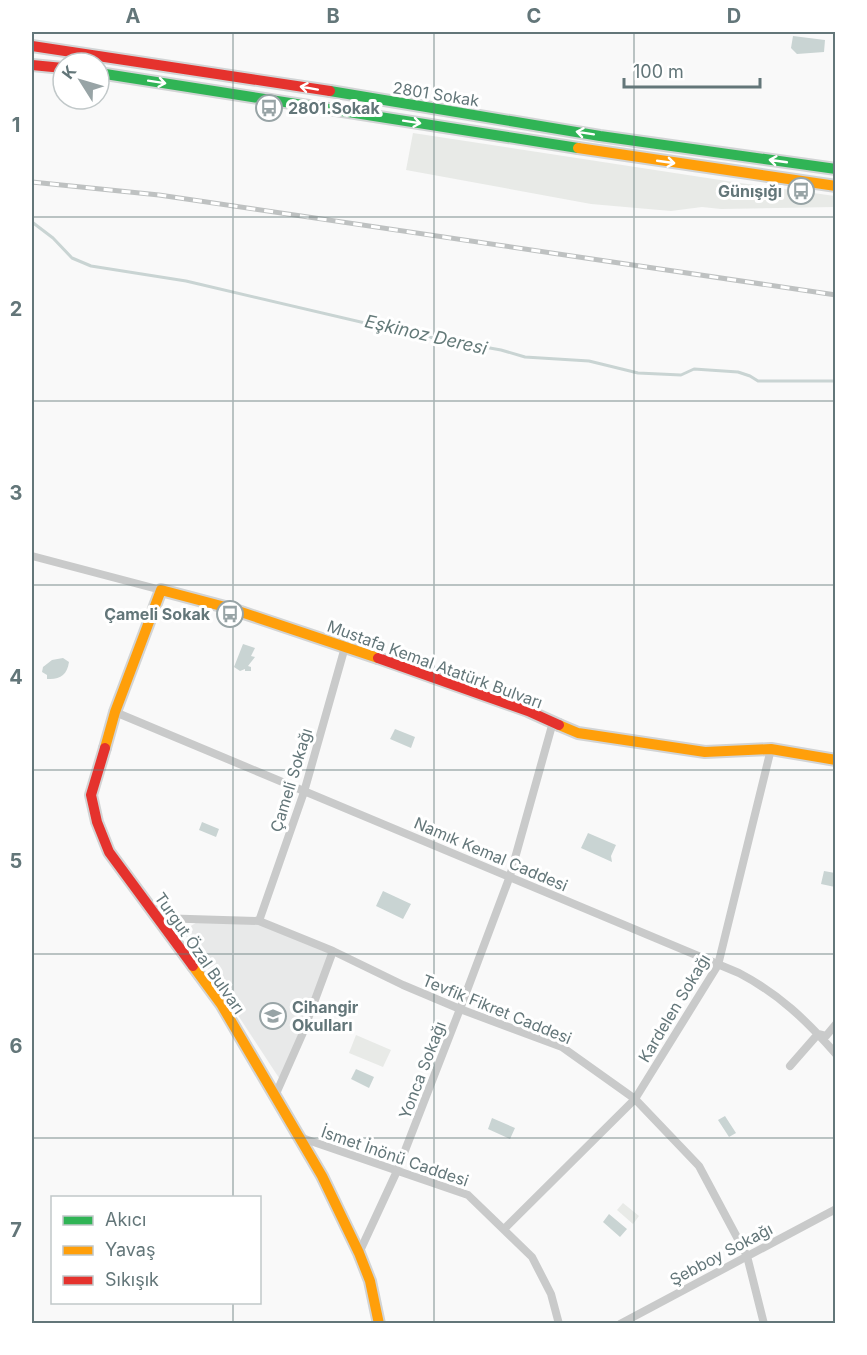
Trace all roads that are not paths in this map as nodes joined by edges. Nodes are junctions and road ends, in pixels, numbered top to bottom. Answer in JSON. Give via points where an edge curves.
{"nodes":[{"id":1,"x":32,"y":46,"type":"edge"},
{"id":2,"x":32,"y":64,"type":"edge"},
{"id":3,"x":51,"y":66,"type":"edge"},
{"id":4,"x":111,"y":75,"type":"edge"},
{"id":5,"x":836,"y":169,"type":"edge"},
{"id":6,"x":836,"y":186,"type":"edge"},
{"id":7,"x":32,"y":556,"type":"edge"},
{"id":8,"x":161,"y":590,"type":"junction"},
{"id":9,"x":345,"y":646,"type":"junction"},
{"id":10,"x":115,"y":712,"type":"junction"},
{"id":11,"x":553,"y":722,"type":"junction"},
{"id":12,"x":771,"y":749,"type":"junction"},
{"id":13,"x":836,"y":760,"type":"edge"},
{"id":14,"x":304,"y":792,"type":"junction"},
{"id":15,"x":510,"y":876,"type":"junction"},
{"id":16,"x":157,"y":918,"type":"junction"},
{"id":17,"x":259,"y":921,"type":"junction"},
{"id":18,"x":333,"y":951,"type":"junction"},
{"id":19,"x":718,"y":965,"type":"junction"},
{"id":20,"x":460,"y":1009,"type":"junction"},
{"id":21,"x":836,"y":1024,"type":"edge"},
{"id":22,"x":818,"y":1034,"type":"junction"},
{"id":23,"x":836,"y":1054,"type":"edge"},
{"id":24,"x":790,"y":1066,"type":"dead end"},
{"id":25,"x":275,"y":1096,"type":"junction"},
{"id":26,"x":635,"y":1099,"type":"junction"},
{"id":27,"x":298,"y":1136,"type":"junction"},
{"id":28,"x":397,"y":1171,"type":"junction"},
{"id":29,"x":836,"y":1209,"type":"edge"},
{"id":30,"x":504,"y":1229,"type":"junction"},
{"id":31,"x":359,"y":1252,"type":"junction"},
{"id":32,"x":747,"y":1256,"type":"junction"},
{"id":33,"x":380,"y":1323,"type":"edge"},
{"id":34,"x":559,"y":1323,"type":"edge"},
{"id":35,"x":620,"y":1323,"type":"edge"},
{"id":36,"x":764,"y":1323,"type":"edge"}],
"edges":[{"from":5,"to":1,"type":"main road","name":"2801 Sokak","one_way":true,"via":[[600,136]]},
{"from":2,"to":3,"type":"main road"},
{"from":4,"to":6,"type":"main road","name":"2801 Sokak","one_way":true},
{"from":7,"to":8,"type":"street","name":"Mustafa Kemal Atatürk Bulvarı"},
{"from":8,"to":9,"type":"main road","name":"Mustafa Kemal Atatürk Bulvarı"},
{"from":8,"to":10,"type":"main road","name":"Turgut Özal Bulvarı"},
{"from":9,"to":11,"type":"main road","name":"Mustafa Kemal Atatürk Bulvarı"},
{"from":9,"to":14,"type":"street","name":"Çameli Sokağı"},
{"from":10,"to":14,"type":"street","name":"Namık Kemal Caddesi"},
{"from":10,"to":16,"type":"main road","name":"Turgut Özal Bulvarı","via":[[91,795],[109,852]]},
{"from":11,"to":12,"type":"main road","name":"Mustafa Kemal Atatürk Bulvarı","via":[[578,733],[705,752]]},
{"from":11,"to":15,"type":"street","name":"Yonca Sokağı"},
{"from":12,"to":13,"type":"main road","name":"Mustafa Kemal Atatürk Bulvarı"},
{"from":12,"to":19,"type":"street","name":"Kardelen Sokağı"},
{"from":14,"to":15,"type":"street","name":"Namık Kemal Caddesi"},
{"from":14,"to":17,"type":"street","name":"Çameli Sokağı"},
{"from":15,"to":19,"type":"street","name":"Namık Kemal Caddesi"},
{"from":15,"to":20,"type":"street","name":"Yonca Sokağı"},
{"from":16,"to":17,"type":"street","name":"Tevfik Fikret Caddesi"},
{"from":16,"to":25,"type":"main road","name":"Turgut Özal Bulvarı","via":[[221,1004]]},
{"from":17,"to":18,"type":"street","name":"Tevfik Fikret Caddesi"},
{"from":18,"to":20,"type":"street","name":"Tevfik Fikret Caddesi"},
{"from":18,"to":25,"type":"street"},
{"from":19,"to":22,"type":"street","name":"Namık Kemal Caddesi","via":[[765,987]]},
{"from":19,"to":26,"type":"street","name":"Kardelen Sokağı"},
{"from":20,"to":26,"type":"street","name":"Tevfik Fikret Caddesi","via":[[562,1047]]},
{"from":20,"to":28,"type":"street","name":"Yonca Sokağı"},
{"from":21,"to":22,"type":"street","via":[[826,1036]]},
{"from":22,"to":23,"type":"street","name":"Namık Kemal Caddesi"},
{"from":22,"to":24,"type":"street"},
{"from":25,"to":27,"type":"main road","name":"Turgut Özal Bulvarı"},
{"from":26,"to":30,"type":"street","name":"Kardelen Sokağı"},
{"from":26,"to":32,"type":"street","name":"Tevfik Fikret Caddesi","via":[[699,1166]]},
{"from":27,"to":28,"type":"street","name":"İsmet İnönü Caddesi"},
{"from":27,"to":31,"type":"main road","name":"Turgut Özal Bulvarı"},
{"from":28,"to":30,"type":"street","name":"İsmet İnönü Caddesi","via":[[468,1195]]},
{"from":28,"to":31,"type":"street","name":"Yonca Sokağı"},
{"from":29,"to":32,"type":"street","name":"Şebboy Sokağı"},
{"from":30,"to":34,"type":"street","name":"İsmet İnönü Caddesi","via":[[532,1257],[551,1294]]},
{"from":31,"to":33,"type":"main road","name":"Turgut Özal Bulvarı"},
{"from":32,"to":35,"type":"street","name":"Şebboy Sokağı"},
{"from":32,"to":36,"type":"street","name":"Tevfik Fikret Caddesi"}]}
